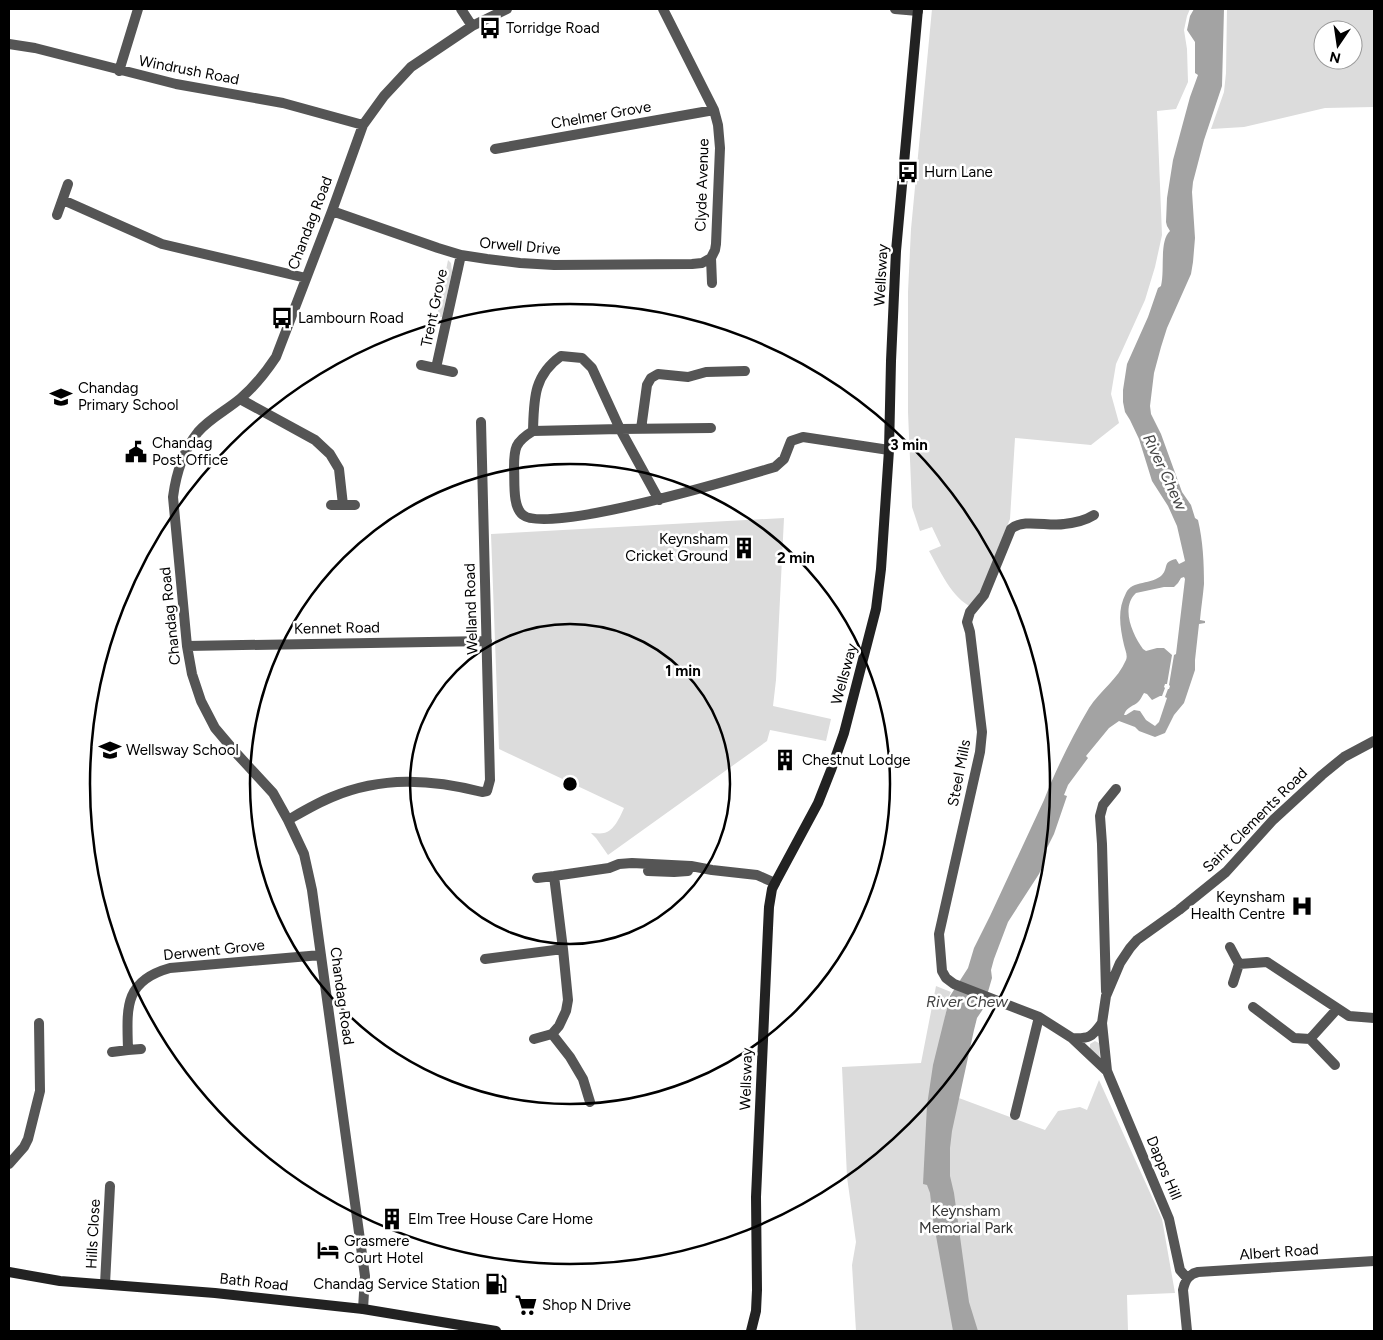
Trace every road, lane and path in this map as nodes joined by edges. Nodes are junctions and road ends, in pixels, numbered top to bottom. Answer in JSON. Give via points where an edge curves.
{"nodes":[{"id":1,"x":138,"y":9,"type":"edge"},
{"id":2,"x":461,"y":9,"type":"edge"},
{"id":3,"x":507,"y":9,"type":"edge"},
{"id":4,"x":663,"y":9,"type":"edge"},
{"id":5,"x":895,"y":9,"type":"edge"},
{"id":6,"x":918,"y":10,"type":"edge"},
{"id":7,"x":472,"y":26,"type":"junction"},
{"id":8,"x":9,"y":44,"type":"edge"},
{"id":9,"x":119,"y":71,"type":"junction"},
{"id":10,"x":714,"y":110,"type":"junction"},
{"id":11,"x":363,"y":125,"type":"junction"},
{"id":12,"x":495,"y":149,"type":"dead end"},
{"id":13,"x":68,"y":184,"type":"dead end"},
{"id":14,"x":63,"y":200,"type":"junction"},
{"id":15,"x":332,"y":211,"type":"junction"},
{"id":16,"x":57,"y":215,"type":"dead end"},
{"id":17,"x":461,"y":255,"type":"junction"},
{"id":18,"x":711,"y":258,"type":"junction"},
{"id":19,"x":306,"y":278,"type":"junction"},
{"id":20,"x":712,"y":283,"type":"dead end"},
{"id":21,"x":421,"y":365,"type":"dead end"},
{"id":22,"x":436,"y":368,"type":"junction"},
{"id":23,"x":745,"y":371,"type":"dead end"},
{"id":24,"x":453,"y":372,"type":"dead end"},
{"id":25,"x":240,"y":400,"type":"junction"},
{"id":26,"x":481,"y":422,"type":"dead end"},
{"id":27,"x":711,"y":428,"type":"dead end"},
{"id":28,"x":620,"y":429,"type":"junction"},
{"id":29,"x":641,"y":429,"type":"junction"},
{"id":30,"x":533,"y":431,"type":"junction"},
{"id":31,"x":889,"y":450,"type":"junction"},
{"id":32,"x":659,"y":500,"type":"junction"},
{"id":33,"x":330,"y":505,"type":"dead end"},
{"id":34,"x":343,"y":505,"type":"junction"},
{"id":35,"x":355,"y":505,"type":"dead end"},
{"id":36,"x":1094,"y":515,"type":"dead end"},
{"id":37,"x":487,"y":641,"type":"junction"},
{"id":38,"x":187,"y":646,"type":"junction"},
{"id":39,"x":1374,"y":741,"type":"edge"},
{"id":40,"x":1116,"y":789,"type":"dead end"},
{"id":41,"x":288,"y":820,"type":"junction"},
{"id":42,"x":554,"y":876,"type":"junction"},
{"id":43,"x":536,"y":878,"type":"dead end"},
{"id":44,"x":775,"y":883,"type":"junction"},
{"id":45,"x":1230,"y":947,"type":"dead end"},
{"id":46,"x":563,"y":949,"type":"junction"},
{"id":47,"x":321,"y":955,"type":"junction"},
{"id":48,"x":485,"y":959,"type":"dead end"},
{"id":49,"x":1239,"y":964,"type":"junction"},
{"id":50,"x":1233,"y":982,"type":"dead end"},
{"id":51,"x":1106,"y":996,"type":"junction"},
{"id":52,"x":1253,"y":1007,"type":"dead end"},
{"id":53,"x":1337,"y":1009,"type":"junction"},
{"id":54,"x":1039,"y":1017,"type":"junction"},
{"id":55,"x":1374,"y":1018,"type":"edge"},
{"id":56,"x":39,"y":1023,"type":"dead end"},
{"id":57,"x":1102,"y":1024,"type":"junction"},
{"id":58,"x":552,"y":1034,"type":"junction"},
{"id":59,"x":1072,"y":1038,"type":"junction"},
{"id":60,"x":534,"y":1039,"type":"dead end"},
{"id":61,"x":1310,"y":1039,"type":"junction"},
{"id":62,"x":141,"y":1049,"type":"dead end"},
{"id":63,"x":128,"y":1050,"type":"junction"},
{"id":64,"x":112,"y":1052,"type":"dead end"},
{"id":65,"x":1335,"y":1065,"type":"dead end"},
{"id":66,"x":1107,"y":1071,"type":"junction"},
{"id":67,"x":590,"y":1102,"type":"dead end"},
{"id":68,"x":1015,"y":1115,"type":"dead end"},
{"id":69,"x":9,"y":1164,"type":"edge"},
{"id":70,"x":110,"y":1186,"type":"dead end"},
{"id":71,"x":1374,"y":1261,"type":"edge"},
{"id":72,"x":9,"y":1272,"type":"edge"},
{"id":73,"x":1187,"y":1278,"type":"junction"},
{"id":74,"x":105,"y":1284,"type":"junction"},
{"id":75,"x":363,"y":1309,"type":"junction"},
{"id":76,"x":496,"y":1331,"type":"edge"},
{"id":77,"x":751,"y":1331,"type":"edge"},
{"id":78,"x":1187,"y":1331,"type":"edge"}],
"edges":[{"from":1,"to":9,"type":"street"},
{"from":2,"to":7,"type":"street"},
{"from":3,"to":7,"type":"street","name":"Chandag Road"},
{"from":4,"to":10,"type":"street","name":"Clyde Avenue"},
{"from":5,"to":6,"type":"street"},
{"from":6,"to":31,"type":"main road","name":"Wellsway","via":[[896,251]]},
{"from":7,"to":11,"type":"street","name":"Chandag Road","via":[[411,67]]},
{"from":8,"to":9,"type":"street","name":"Windrush Road"},
{"from":9,"to":11,"type":"street","name":"Windrush Road","via":[[283,103]]},
{"from":10,"to":12,"type":"street","name":"Chelmer Grove"},
{"from":10,"to":18,"type":"street","name":"Clyde Avenue","via":[[720,148],[716,244]]},
{"from":11,"to":15,"type":"street","name":"Chandag Road"},
{"from":13,"to":14,"type":"street"},
{"from":14,"to":16,"type":"street"},
{"from":14,"to":19,"type":"street","via":[[162,244]]},
{"from":15,"to":17,"type":"street","name":"Orwell Drive"},
{"from":15,"to":19,"type":"street","name":"Chandag Road"},
{"from":17,"to":18,"type":"street","name":"Orwell Drive","via":[[520,264],[554,265],[692,264]]},
{"from":17,"to":22,"type":"street","name":"Trent Grove"},
{"from":18,"to":20,"type":"street","name":"Clyde Avenue"},
{"from":19,"to":25,"type":"street","name":"Chandag Road","via":[[276,357],[266,373]]},
{"from":21,"to":22,"type":"street","name":"Trent Grove"},
{"from":22,"to":24,"type":"street","name":"Trent Grove"},
{"from":23,"to":29,"type":"street","via":[[688,376],[658,374],[647,385]]},
{"from":25,"to":34,"type":"street","via":[[315,440],[330,454],[338,469]]},
{"from":25,"to":38,"type":"street","name":"Chandag Road","via":[[198,432],[180,465],[176,480],[173,497]]},
{"from":26,"to":37,"type":"street","name":"Welland Road"},
{"from":27,"to":29,"type":"street"},
{"from":28,"to":29,"type":"street"},
{"from":28,"to":30,"type":"street"},
{"from":28,"to":30,"type":"street","via":[[592,368],[582,358],[561,356],[541,377],[534,400]]},
{"from":28,"to":32,"type":"street"},
{"from":30,"to":32,"type":"street","via":[[523,437],[514,451],[515,498],[523,516],[538,520],[586,515]]},
{"from":31,"to":32,"type":"street","via":[[803,437],[791,441],[784,458],[775,467]]},
{"from":31,"to":44,"type":"main road","name":"Wellsway","via":[[876,609],[844,733],[818,803]]},
{"from":33,"to":34,"type":"street"},
{"from":34,"to":35,"type":"street"},
{"from":36,"to":54,"type":"street","name":"Steel Mills","via":[[1063,525],[1024,524],[1011,529],[984,595],[970,612],[967,622],[982,732],[939,934],[942,971],[954,984]]},
{"from":37,"to":38,"type":"street","name":"Kennet Road"},
{"from":37,"to":41,"type":"street","name":"Welland Road","via":[[488,791],[395,781],[331,797]]},
{"from":38,"to":41,"type":"street","name":"Chandag Road","via":[[192,674],[215,728],[273,793]]},
{"from":39,"to":51,"type":"street","name":"Saint Clements Road","via":[[1344,757],[1322,775],[1273,820],[1226,872],[1137,940],[1120,963]]},
{"from":40,"to":51,"type":"street","via":[[1103,805],[1100,816]]},
{"from":41,"to":47,"type":"street","name":"Chandag Road","via":[[304,854]]},
{"from":42,"to":43,"type":"street"},
{"from":42,"to":44,"type":"street","via":[[632,863],[691,866],[757,875]]},
{"from":42,"to":46,"type":"street"},
{"from":44,"to":77,"type":"main road","name":"Wellsway","via":[[769,907],[756,1197],[757,1290]]},
{"from":45,"to":49,"type":"street"},
{"from":46,"to":48,"type":"street"},
{"from":46,"to":58,"type":"street","via":[[568,1000],[559,1026]]},
{"from":47,"to":63,"type":"street","name":"Derwent Grove","via":[[170,968],[153,974],[135,989],[130,1000],[127,1012]]},
{"from":47,"to":75,"type":"street","name":"Chandag Road","via":[[365,1276]]},
{"from":49,"to":50,"type":"street"},
{"from":49,"to":53,"type":"street","via":[[1267,962]]},
{"from":51,"to":57,"type":"street","name":"Saint Clements Road"},
{"from":52,"to":61,"type":"street","via":[[1294,1038]]},
{"from":53,"to":55,"type":"street","via":[[1349,1016]]},
{"from":53,"to":61,"type":"street"},
{"from":54,"to":59,"type":"street","name":"Steel Mills"},
{"from":54,"to":68,"type":"street"},
{"from":56,"to":69,"type":"street","via":[[40,1092],[28,1138]]},
{"from":57,"to":59,"type":"street","via":[[1094,1034],[1084,1039]]},
{"from":57,"to":66,"type":"street","name":"Dapps Hill"},
{"from":58,"to":60,"type":"street"},
{"from":58,"to":67,"type":"street","via":[[583,1079]]},
{"from":59,"to":66,"type":"street","name":"Dapps Hill"},
{"from":61,"to":65,"type":"street"},
{"from":62,"to":63,"type":"street"},
{"from":63,"to":64,"type":"street"},
{"from":66,"to":73,"type":"street","name":"Dapps Hill","via":[[1169,1219],[1180,1270]]},
{"from":70,"to":74,"type":"street","name":"Hills Close"},
{"from":71,"to":73,"type":"street","name":"Albert Road","via":[[1198,1272]]},
{"from":72,"to":74,"type":"main road","name":"Bath Road"},
{"from":73,"to":78,"type":"street","via":[[1184,1290]]},
{"from":74,"to":75,"type":"main road","name":"Bath Road"},
{"from":75,"to":76,"type":"main road","name":"Bath Road"}]}
